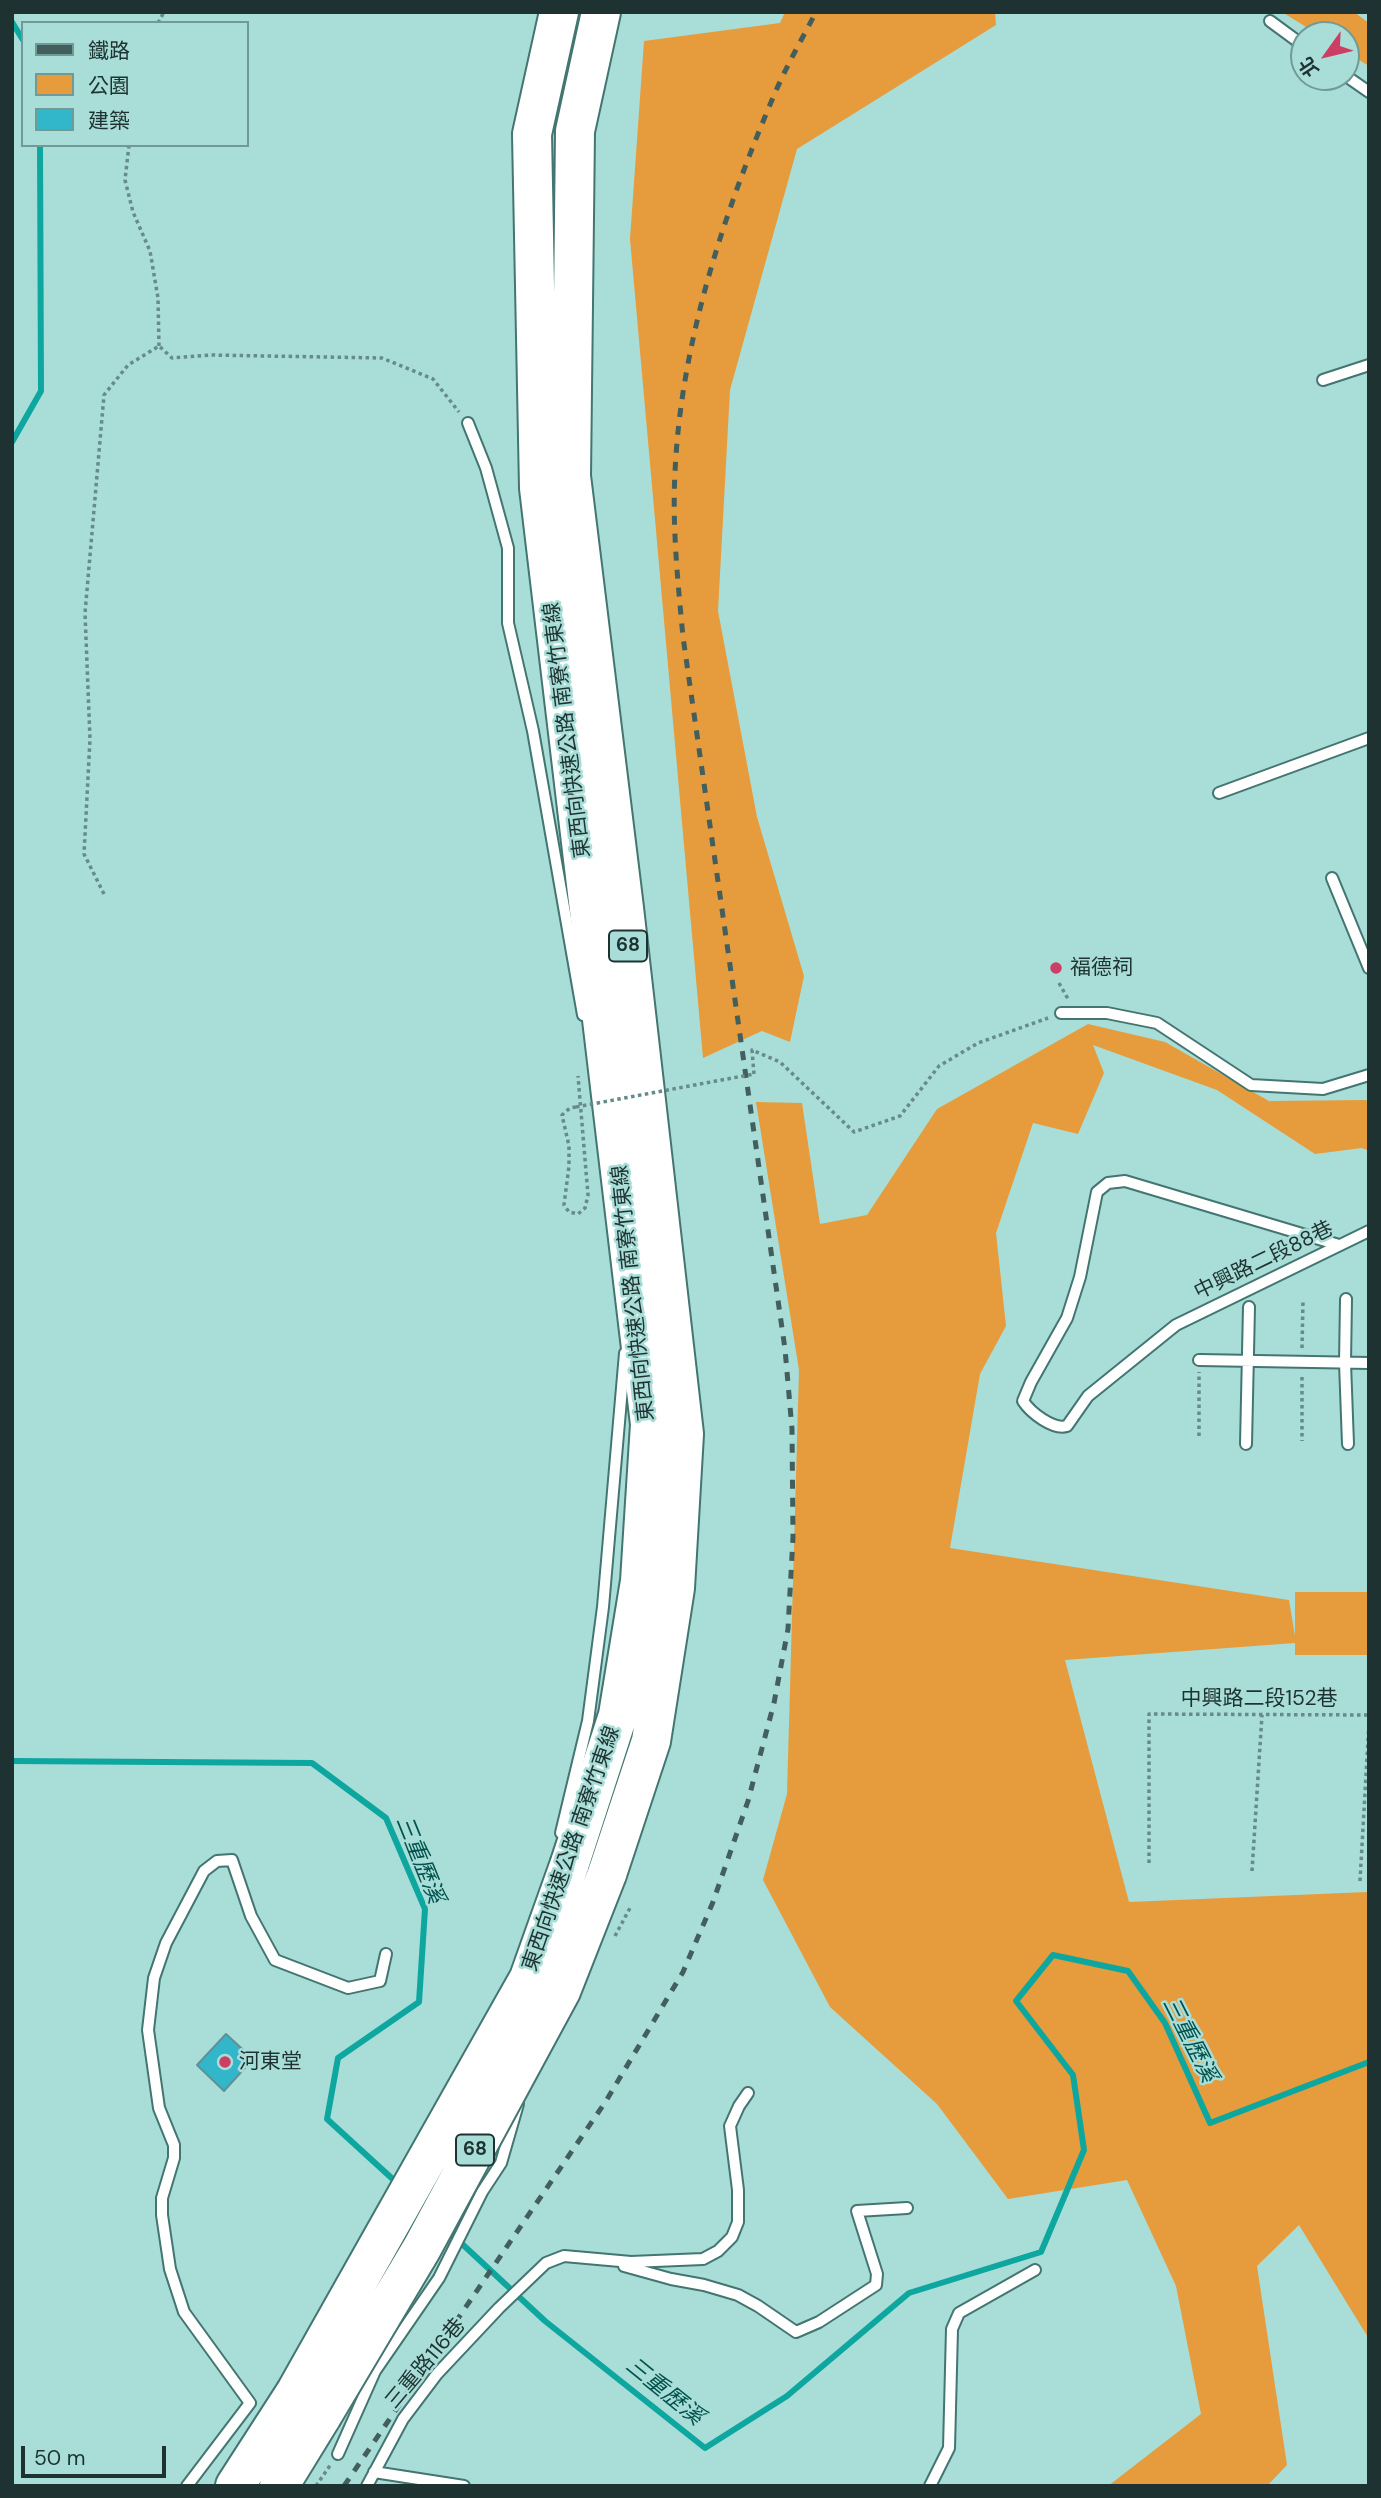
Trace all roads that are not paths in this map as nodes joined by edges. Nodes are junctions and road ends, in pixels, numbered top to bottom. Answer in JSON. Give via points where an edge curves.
{"nodes":[{"id":1,"x":559,"y":12,"type":"edge"},
{"id":2,"x":600,"y":12,"type":"edge"},
{"id":3,"x":1270,"y":21,"type":"dead end"},
{"id":4,"x":1290,"y":36,"type":"edge"},
{"id":5,"x":1369,"y":365,"type":"edge"},
{"id":6,"x":1323,"y":380,"type":"dead end"},
{"id":7,"x":468,"y":423,"type":"road end"},
{"id":8,"x":1369,"y":738,"type":"edge"},
{"id":9,"x":1219,"y":793,"type":"dead end"},
{"id":10,"x":1332,"y":878,"type":"dead end"},
{"id":11,"x":1369,"y":968,"type":"edge"},
{"id":12,"x":1061,"y":1013,"type":"road end"},
{"id":13,"x":585,"y":1024,"type":"dead end"},
{"id":14,"x":1369,"y":1075,"type":"edge"},
{"id":15,"x":604,"y":1136,"type":"dead end"},
{"id":16,"x":1369,"y":1231,"type":"edge"},
{"id":17,"x":1339,"y":1245,"type":"junction"},
{"id":18,"x":1346,"y":1299,"type":"dead end"},
{"id":19,"x":624,"y":1306,"type":"dead end"},
{"id":20,"x":1249,"y":1307,"type":"dead end"},
{"id":21,"x":626,"y":1343,"type":"dead end"},
{"id":22,"x":1199,"y":1360,"type":"road end"},
{"id":23,"x":1248,"y":1361,"type":"junction"},
{"id":24,"x":1345,"y":1363,"type":"junction"},
{"id":25,"x":1369,"y":1363,"type":"edge"},
{"id":26,"x":1246,"y":1444,"type":"dead end"},
{"id":27,"x":1348,"y":1444,"type":"dead end"},
{"id":28,"x":561,"y":1860,"type":"junction"},
{"id":29,"x":386,"y":1954,"type":"dead end"},
{"id":30,"x":534,"y":1989,"type":"dead end"},
{"id":31,"x":531,"y":2015,"type":"dead end"},
{"id":32,"x":748,"y":2093,"type":"dead end"},
{"id":33,"x":906,"y":2208,"type":"dead end"},
{"id":34,"x":604,"y":2260,"type":"junction"},
{"id":35,"x":1034,"y":2270,"type":"dead end"},
{"id":36,"x":439,"y":2278,"type":"junction"},
{"id":37,"x":450,"y":2287,"type":"dead end"},
{"id":38,"x":480,"y":2310,"type":"dead end"},
{"id":39,"x":490,"y":2318,"type":"junction"},
{"id":40,"x":309,"y":2404,"type":"junction"},
{"id":41,"x":338,"y":2454,"type":"road end"},
{"id":42,"x":374,"y":2472,"type":"junction"},
{"id":43,"x":187,"y":2486,"type":"edge"},
{"id":44,"x":235,"y":2486,"type":"edge"},
{"id":45,"x":279,"y":2486,"type":"edge"},
{"id":46,"x":367,"y":2486,"type":"edge"},
{"id":47,"x":464,"y":2486,"type":"edge"},
{"id":48,"x":930,"y":2486,"type":"edge"}],
"edges":[{"from":1,"to":28,"type":"highway","name":"東西向快速公路 南寮竹東線","number":"68","via":[[532,134],[539,488],[650,1424],[640,1581],[618,1715]]},
{"from":2,"to":40,"type":"highway","name":"東西向快速公路 南寮竹東線","number":"68","bridge":true,"via":[[575,131],[571,476],[684,1434],[676,1588],[651,1741],[607,1874],[561,1990],[422,2248]]},
{"from":3,"to":4,"type":"lane"},
{"from":5,"to":6,"type":"lane"},
{"from":7,"to":13,"type":"lane","via":[[508,548],[508,623],[533,731]]},
{"from":8,"to":9,"type":"lane"},
{"from":10,"to":11,"type":"lane"},
{"from":12,"to":14,"type":"lane","via":[[1107,1013],[1157,1023],[1251,1085],[1324,1089]]},
{"from":15,"to":19,"type":"lane"},
{"from":16,"to":17,"type":"lane","name":"中興路二段88巷"},
{"from":17,"to":17,"type":"lane","name":"中興路二段88巷","via":[[1176,1325],[1088,1396],[1063,1428],[1023,1401],[1067,1318],[1097,1192],[1108,1183],[1125,1181]]},
{"from":18,"to":24,"type":"lane"},
{"from":20,"to":23,"type":"lane"},
{"from":21,"to":28,"type":"lane","via":[[603,1608],[590,1708]]},
{"from":22,"to":23,"type":"lane"},
{"from":23,"to":24,"type":"lane"},
{"from":23,"to":26,"type":"lane"},
{"from":24,"to":25,"type":"lane"},
{"from":24,"to":27,"type":"lane"},
{"from":28,"to":30,"type":"lane"},
{"from":28,"to":40,"type":"highway","name":"東西向快速公路 南寮竹東線","number":"68","bridge":true,"via":[[529,1978]]},
{"from":29,"to":43,"type":"lane","via":[[380,1980],[348,1988],[275,1960],[251,1916],[232,1860],[217,1861],[204,1871],[166,1943],[154,1978],[148,2031],[159,2108],[174,2145],[162,2198],[170,2269],[184,2312],[250,2403]]},
{"from":31,"to":36,"type":"lane","via":[[526,2068],[501,2163]]},
{"from":32,"to":34,"type":"lane","via":[[730,2126],[738,2190],[738,2222],[732,2237],[703,2259]]},
{"from":33,"to":34,"type":"lane","via":[[857,2211],[877,2274],[876,2285],[796,2332],[738,2295]]},
{"from":34,"to":39,"type":"lane","name":"三重路116巷","via":[[564,2256],[547,2263]]},
{"from":35,"to":48,"type":"lane","via":[[959,2313],[952,2329],[949,2448]]},
{"from":36,"to":37,"type":"lane"},
{"from":36,"to":41,"type":"lane","via":[[375,2371]]},
{"from":38,"to":39,"type":"lane"},
{"from":39,"to":42,"type":"lane","name":"三重路116巷","via":[[423,2392]]},
{"from":40,"to":44,"type":"highway","name":"東西向快速公路 南寮竹東線","number":"68"},
{"from":40,"to":45,"type":"highway","name":"東西向快速公路 南寮竹東線","number":"68"},
{"from":42,"to":46,"type":"lane","name":"三重路116巷"},
{"from":42,"to":47,"type":"lane"}]}
